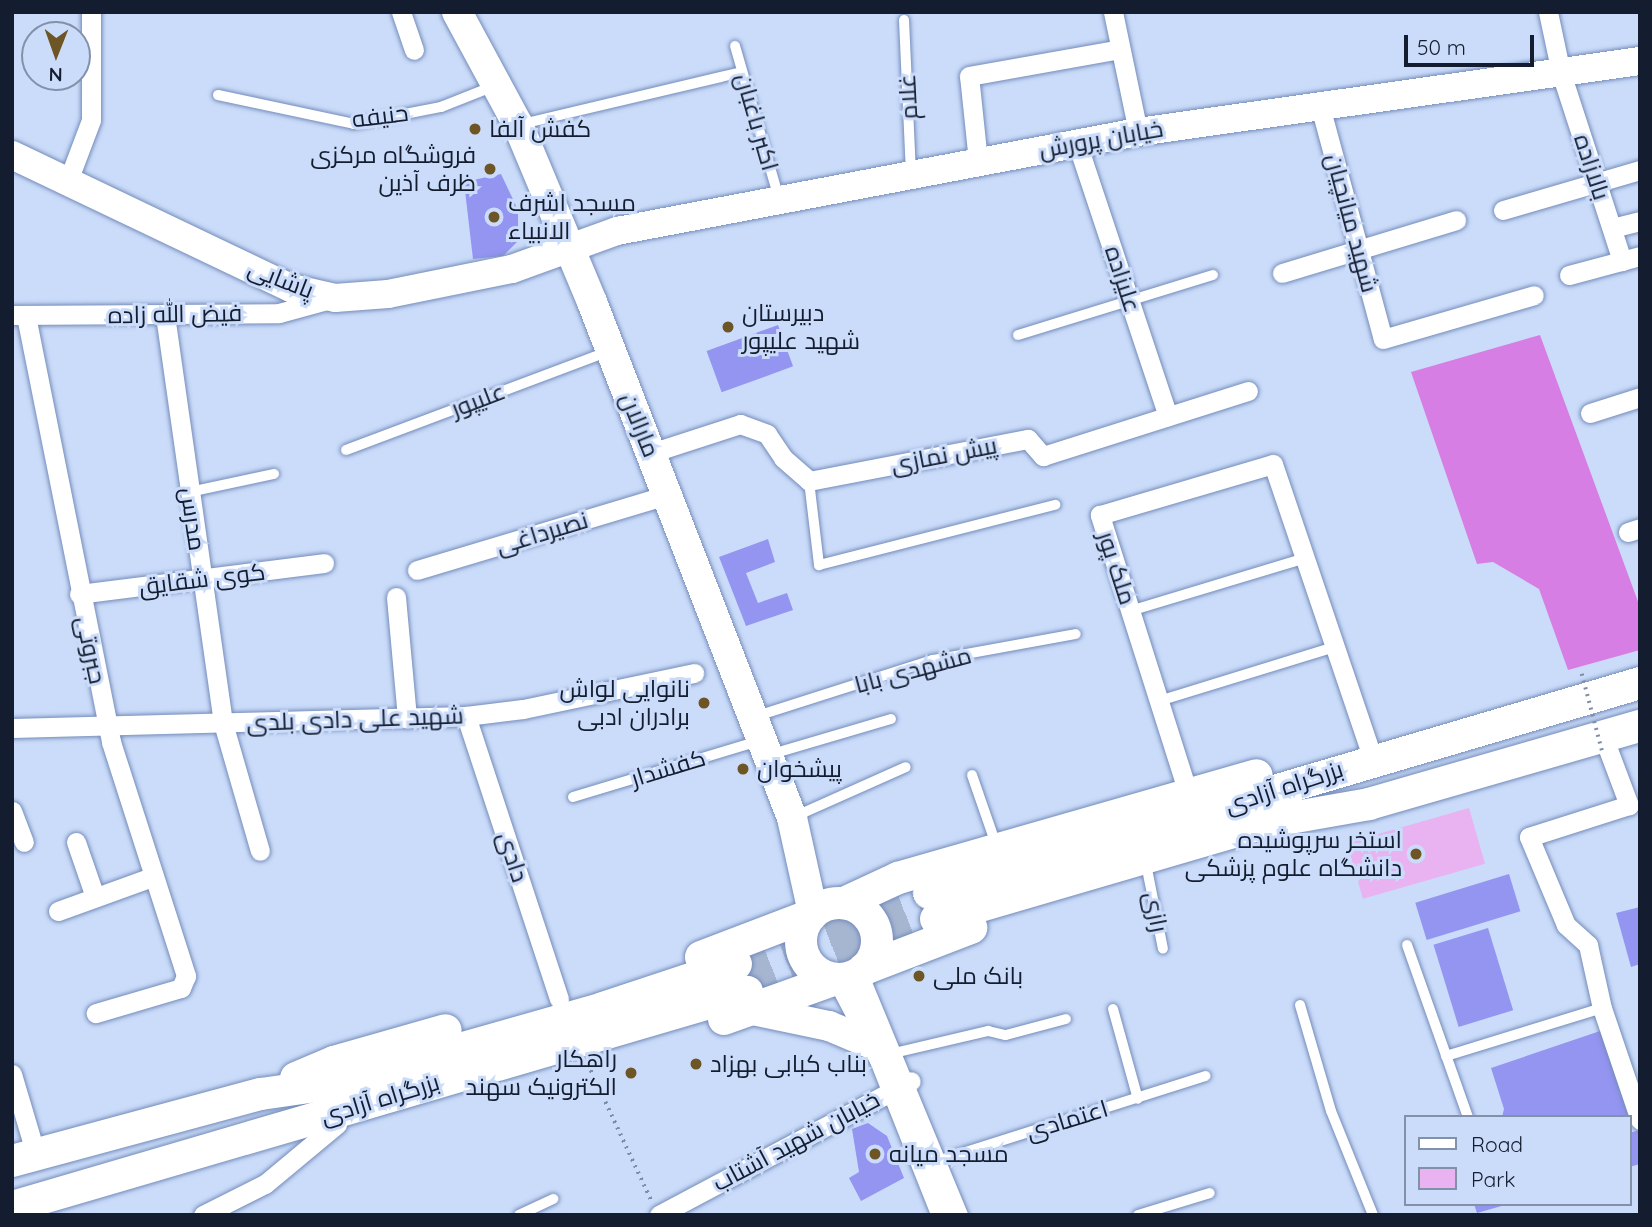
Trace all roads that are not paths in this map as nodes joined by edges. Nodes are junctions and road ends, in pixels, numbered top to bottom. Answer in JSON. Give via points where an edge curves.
{"nodes":[{"id":1,"x":91,"y":12,"type":"edge"},
{"id":2,"x":401,"y":12,"type":"edge"},
{"id":3,"x":457,"y":12,"type":"edge"},
{"id":4,"x":1113,"y":12,"type":"edge"},
{"id":5,"x":1548,"y":12,"type":"edge"},
{"id":6,"x":904,"y":20,"type":"dead end"},
{"id":7,"x":735,"y":46,"type":"dead end"},
{"id":8,"x":1120,"y":49,"type":"junction"},
{"id":9,"x":414,"y":50,"type":"dead end"},
{"id":10,"x":1640,"y":61,"type":"edge"},
{"id":11,"x":743,"y":72,"type":"junction"},
{"id":12,"x":1561,"y":73,"type":"junction"},
{"id":13,"x":497,"y":85,"type":"junction"},
{"id":14,"x":218,"y":95,"type":"dead end"},
{"id":15,"x":1320,"y":106,"type":"junction"},
{"id":16,"x":518,"y":125,"type":"junction"},
{"id":17,"x":1138,"y":132,"type":"junction"},
{"id":18,"x":1077,"y":143,"type":"junction"},
{"id":19,"x":12,"y":155,"type":"edge"},
{"id":20,"x":978,"y":161,"type":"junction"},
{"id":21,"x":1640,"y":170,"type":"edge"},
{"id":22,"x":911,"y":174,"type":"junction"},
{"id":23,"x":68,"y":181,"type":"junction"},
{"id":24,"x":1597,"y":182,"type":"junction"},
{"id":25,"x":779,"y":198,"type":"junction"},
{"id":26,"x":1503,"y":210,"type":"dead end"},
{"id":27,"x":1456,"y":220,"type":"dead end"},
{"id":28,"x":1640,"y":221,"type":"edge"},
{"id":29,"x":1612,"y":228,"type":"junction"},
{"id":30,"x":568,"y":248,"type":"junction"},
{"id":31,"x":1359,"y":248,"type":"junction"},
{"id":32,"x":1631,"y":259,"type":"edge"},
{"id":33,"x":1282,"y":273,"type":"dead end"},
{"id":34,"x":1213,"y":275,"type":"dead end"},
{"id":35,"x":1569,"y":275,"type":"dead end"},
{"id":36,"x":1534,"y":295,"type":"dead end"},
{"id":37,"x":335,"y":298,"type":"junction"},
{"id":38,"x":1130,"y":300,"type":"junction"},
{"id":39,"x":164,"y":315,"type":"junction"},
{"id":40,"x":19,"y":316,"type":"edge"},
{"id":41,"x":1018,"y":335,"type":"dead end"},
{"id":42,"x":609,"y":351,"type":"junction"},
{"id":43,"x":1248,"y":391,"type":"dead end"},
{"id":44,"x":1640,"y":397,"type":"edge"},
{"id":45,"x":1590,"y":414,"type":"dead end"},
{"id":46,"x":1168,"y":416,"type":"junction"},
{"id":47,"x":346,"y":450,"type":"dead end"},
{"id":48,"x":651,"y":453,"type":"junction"},
{"id":49,"x":274,"y":474,"type":"dead end"},
{"id":50,"x":809,"y":481,"type":"junction"},
{"id":51,"x":189,"y":492,"type":"junction"},
{"id":52,"x":667,"y":495,"type":"junction"},
{"id":53,"x":1055,"y":505,"type":"dead end"},
{"id":54,"x":1305,"y":558,"type":"junction"},
{"id":55,"x":324,"y":563,"type":"dead end"},
{"id":56,"x":417,"y":570,"type":"dead end"},
{"id":57,"x":201,"y":579,"type":"junction"},
{"id":58,"x":79,"y":594,"type":"junction"},
{"id":59,"x":396,"y":597,"type":"dead end"},
{"id":60,"x":1130,"y":611,"type":"junction"},
{"id":61,"x":1076,"y":634,"type":"dead end"},
{"id":62,"x":1335,"y":647,"type":"junction"},
{"id":63,"x":694,"y":673,"type":"dead end"},
{"id":64,"x":1640,"y":683,"type":"edge"},
{"id":65,"x":1159,"y":701,"type":"junction"},
{"id":66,"x":466,"y":716,"type":"junction"},
{"id":67,"x":407,"y":719,"type":"junction"},
{"id":68,"x":891,"y":719,"type":"dead end"},
{"id":69,"x":107,"y":723,"type":"junction"},
{"id":70,"x":223,"y":723,"type":"junction"},
{"id":71,"x":1640,"y":726,"type":"edge"},
{"id":72,"x":12,"y":728,"type":"edge"},
{"id":73,"x":761,"y":737,"type":"junction"},
{"id":74,"x":1602,"y":743,"type":"junction"},
{"id":75,"x":1373,"y":759,"type":"junction"},
{"id":76,"x":906,"y":767,"type":"dead end"},
{"id":77,"x":972,"y":775,"type":"dead end"},
{"id":78,"x":1188,"y":793,"type":"junction"},
{"id":79,"x":573,"y":797,"type":"dead end"},
{"id":80,"x":1369,"y":804,"type":"junction"},
{"id":81,"x":12,"y":811,"type":"edge"},
{"id":82,"x":792,"y":818,"type":"junction"},
{"id":83,"x":24,"y":842,"type":"dead end"},
{"id":84,"x":76,"y":842,"type":"dead end"},
{"id":85,"x":997,"y":847,"type":"junction"},
{"id":86,"x":260,"y":851,"type":"dead end"},
{"id":87,"x":1148,"y":874,"type":"junction"},
{"id":88,"x":152,"y":877,"type":"junction"},
{"id":89,"x":879,"y":887,"type":"junction"},
{"id":90,"x":95,"y":897,"type":"junction"},
{"id":91,"x":826,"y":909,"type":"junction"},
{"id":92,"x":58,"y":911,"type":"dead end"},
{"id":93,"x":765,"y":932,"type":"junction"},
{"id":94,"x":1407,"y":945,"type":"dead end"},
{"id":95,"x":906,"y":949,"type":"junction"},
{"id":96,"x":1163,"y":949,"type":"dead end"},
{"id":97,"x":851,"y":974,"type":"junction"},
{"id":98,"x":746,"y":989,"type":"junction"},
{"id":99,"x":789,"y":996,"type":"junction"},
{"id":100,"x":559,"y":999,"type":"junction"},
{"id":101,"x":1300,"y":1005,"type":"dead end"},
{"id":102,"x":1602,"y":1008,"type":"junction"},
{"id":103,"x":1112,"y":1009,"type":"dead end"},
{"id":104,"x":96,"y":1013,"type":"dead end"},
{"id":105,"x":1066,"y":1019,"type":"dead end"},
{"id":106,"x":887,"y":1052,"type":"junction"},
{"id":107,"x":1446,"y":1056,"type":"junction"},
{"id":108,"x":1206,"y":1076,"type":"dead end"},
{"id":109,"x":904,"y":1084,"type":"junction"},
{"id":110,"x":14,"y":1085,"type":"edge"},
{"id":111,"x":261,"y":1094,"type":"junction"},
{"id":112,"x":1138,"y":1098,"type":"junction"},
{"id":113,"x":1467,"y":1115,"type":"edge"},
{"id":114,"x":1640,"y":1120,"type":"edge"},
{"id":115,"x":337,"y":1124,"type":"junction"},
{"id":116,"x":272,"y":1134,"type":"junction"},
{"id":117,"x":24,"y":1158,"type":"edge"},
{"id":118,"x":934,"y":1162,"type":"junction"},
{"id":119,"x":1210,"y":1193,"type":"dead end"},
{"id":120,"x":554,"y":1199,"type":"dead end"},
{"id":121,"x":12,"y":1206,"type":"edge"},
{"id":122,"x":46,"y":1206,"type":"edge"},
{"id":123,"x":661,"y":1211,"type":"edge"},
{"id":124,"x":950,"y":1214,"type":"edge"},
{"id":125,"x":202,"y":1215,"type":"edge"},
{"id":126,"x":519,"y":1215,"type":"edge"},
{"id":127,"x":1138,"y":1215,"type":"edge"},
{"id":128,"x":1373,"y":1215,"type":"edge"}],
"edges":[{"from":1,"to":23,"type":"street","via":[[91,120]]},
{"from":2,"to":9,"type":"street"},
{"from":3,"to":13,"type":"main road","name":"مارالان"},
{"from":4,"to":8,"type":"street"},
{"from":5,"to":12,"type":"street","name":"بالازاده"},
{"from":6,"to":22,"type":"lane","name":"غلام"},
{"from":7,"to":11,"type":"lane","name":"اکبر باغبان"},
{"from":8,"to":17,"type":"street"},
{"from":8,"to":20,"type":"street","via":[[969,76]]},
{"from":10,"to":12,"type":"main road","name":"خیابان پرورش"},
{"from":11,"to":16,"type":"lane"},
{"from":11,"to":25,"type":"lane","name":"اکبر باغبان"},
{"from":12,"to":15,"type":"main road","name":"خیابان پرورش"},
{"from":12,"to":24,"type":"street","name":"بالازاده"},
{"from":13,"to":14,"type":"lane","name":"حنیفه","via":[[440,107],[354,124]]},
{"from":13,"to":16,"type":"main road","name":"مارالان"},
{"from":15,"to":17,"type":"main road","name":"خیابان پرورش"},
{"from":15,"to":31,"type":"street","name":"شهید میانچیان"},
{"from":16,"to":30,"type":"main road","name":"مارالان"},
{"from":17,"to":18,"type":"main road","name":"خیابان پرورش"},
{"from":18,"to":20,"type":"main road","name":"خیابان پرورش"},
{"from":18,"to":38,"type":"street","name":"علیزاده"},
{"from":19,"to":23,"type":"main road","name":"پاشایی"},
{"from":20,"to":22,"type":"main road","name":"خیابان پرورش"},
{"from":21,"to":24,"type":"street"},
{"from":22,"to":25,"type":"main road","name":"خیابان پرورش"},
{"from":23,"to":37,"type":"main road","name":"پاشایی","via":[[291,288]]},
{"from":24,"to":26,"type":"street"},
{"from":24,"to":29,"type":"street","name":"بالازاده"},
{"from":25,"to":30,"type":"main road","name":"خیابان پرورش","via":[[617,231]]},
{"from":27,"to":31,"type":"street"},
{"from":28,"to":29,"type":"street"},
{"from":29,"to":32,"type":"street","name":"بالازاده"},
{"from":30,"to":37,"type":"main road","name":"پاشایی","via":[[512,270],[388,294]]},
{"from":30,"to":42,"type":"main road","name":"مارالان"},
{"from":31,"to":33,"type":"street"},
{"from":31,"to":36,"type":"street","name":"شهید میانچیان","via":[[1383,340]]},
{"from":32,"to":35,"type":"street"},
{"from":34,"to":38,"type":"lane"},
{"from":37,"to":39,"type":"street","name":"فیض الله زاده","via":[[279,313]]},
{"from":38,"to":41,"type":"lane"},
{"from":38,"to":46,"type":"street","name":"علیزاده"},
{"from":39,"to":40,"type":"street","name":"فیض الله زاده"},
{"from":39,"to":51,"type":"street","name":"مدرس"},
{"from":40,"to":58,"type":"street","name":"جبروتی"},
{"from":42,"to":47,"type":"lane","name":"علیپور"},
{"from":42,"to":48,"type":"main road","name":"مارالان"},
{"from":43,"to":46,"type":"street","name":"پیش نمازی"},
{"from":44,"to":45,"type":"street"},
{"from":46,"to":50,"type":"street","name":"پیش نمازی","via":[[1043,456],[1028,439]]},
{"from":48,"to":50,"type":"street","via":[[740,424],[767,434],[783,458]]},
{"from":48,"to":52,"type":"main road","name":"مارالان"},
{"from":49,"to":51,"type":"lane"},
{"from":50,"to":53,"type":"lane","via":[[819,565]]},
{"from":51,"to":57,"type":"street","name":"مدرس"},
{"from":52,"to":56,"type":"street","name":"نصیرداغی"},
{"from":52,"to":73,"type":"main road","name":"مارالان"},
{"from":54,"to":60,"type":"lane"},
{"from":54,"to":60,"type":"street","name":"ملک پور","via":[[1273,464],[1100,515]]},
{"from":54,"to":62,"type":"street"},
{"from":55,"to":57,"type":"street","name":"کوی شقایق"},
{"from":57,"to":58,"type":"street","name":"کوی شقایق"},
{"from":57,"to":70,"type":"street","name":"مدرس"},
{"from":58,"to":69,"type":"street","name":"جبروتی"},
{"from":59,"to":67,"type":"street"},
{"from":60,"to":65,"type":"street","name":"ملک پور"},
{"from":61,"to":73,"type":"lane","name":"مشهدی بابا","via":[[933,660]]},
{"from":62,"to":65,"type":"lane"},
{"from":62,"to":75,"type":"street"},
{"from":63,"to":66,"type":"street","name":"شهید علی دادی بلدی","via":[[523,709]]},
{"from":64,"to":75,"type":"highway","name":"بزرگراه آزادی"},
{"from":65,"to":78,"type":"street","name":"ملک پور"},
{"from":66,"to":67,"type":"street","name":"شهید علی دادی بلدی"},
{"from":66,"to":100,"type":"street","name":"دادی"},
{"from":67,"to":70,"type":"street","name":"شهید علی دادی بلدی"},
{"from":68,"to":73,"type":"lane"},
{"from":69,"to":70,"type":"street","name":"شهید علی دادی بلدی"},
{"from":69,"to":72,"type":"street","name":"شهید علی دادی بلدی"},
{"from":69,"to":88,"type":"street","name":"جبروتی"},
{"from":70,"to":86,"type":"street","name":"مدرس"},
{"from":71,"to":74,"type":"highway","name":"بزرگراه آزادی"},
{"from":73,"to":79,"type":"lane","name":"کفشدار"},
{"from":73,"to":82,"type":"main road","name":"مارالان"},
{"from":74,"to":80,"type":"highway","name":"بزرگراه آزادی"},
{"from":74,"to":102,"type":"street","via":[[1629,805],[1529,837],[1566,925],[1588,945]]},
{"from":75,"to":78,"type":"highway","via":[[1269,772]]},
{"from":75,"to":80,"type":"highway","name":"بزرگراه آزادی","via":[[933,906],[1267,821]]},
{"from":76,"to":82,"type":"lane"},
{"from":77,"to":85,"type":"lane"},
{"from":78,"to":85,"type":"highway"},
{"from":80,"to":87,"type":"highway","name":"بزرگراه آزادی","via":[[1279,837]]},
{"from":81,"to":83,"type":"street"},
{"from":82,"to":91,"type":"main road","name":"مارالان"},
{"from":84,"to":90,"type":"street"},
{"from":85,"to":89,"type":"highway"},
{"from":87,"to":95,"type":"highway","name":"بزرگراه آزادی"},
{"from":87,"to":96,"type":"lane","name":"رازی"},
{"from":88,"to":90,"type":"street"},
{"from":88,"to":104,"type":"street","name":"جبروتی","via":[[186,976],[181,988]]},
{"from":89,"to":91,"type":"highway"},
{"from":89,"to":95,"type":"highway","via":[[879,923],[889,939]]},
{"from":90,"to":92,"type":"street"},
{"from":91,"to":93,"type":"highway"},
{"from":91,"to":97,"type":"highway","via":[[801,934],[803,955],[816,971]]},
{"from":91,"to":97,"type":"highway","via":[[863,912],[875,930],[875,951]]},
{"from":93,"to":99,"type":"highway","via":[[784,943],[791,954],[796,976]]},
{"from":93,"to":100,"type":"highway","via":[[706,956]]},
{"from":94,"to":107,"type":"lane"},
{"from":95,"to":97,"type":"highway","name":"بزرگراه آزادی"},
{"from":97,"to":99,"type":"highway","name":"بزرگراه آزادی"},
{"from":97,"to":106,"type":"main road"},
{"from":98,"to":99,"type":"highway","name":"بزرگراه آزادی"},
{"from":98,"to":106,"type":"main road"},
{"from":98,"to":111,"type":"highway","name":"بزرگراه آزادی","via":[[603,1008],[344,1082]]},
{"from":98,"to":115,"type":"highway","via":[[586,1061]]},
{"from":98,"to":116,"type":"highway","name":"بزرگراه آزادی","via":[[350,1106]]},
{"from":100,"to":111,"type":"highway","via":[[334,1062]]},
{"from":101,"to":128,"type":"lane","via":[[1331,1111]]},
{"from":102,"to":107,"type":"lane"},
{"from":102,"to":114,"type":"street"},
{"from":103,"to":112,"type":"lane"},
{"from":105,"to":106,"type":"lane","via":[[1006,1035],[988,1031]]},
{"from":106,"to":109,"type":"main road"},
{"from":107,"to":113,"type":"lane"},
{"from":108,"to":112,"type":"lane","name":"اعتمادی"},
{"from":109,"to":118,"type":"main road"},
{"from":109,"to":123,"type":"street","name":"خیابان شهید آشتاب"},
{"from":110,"to":117,"type":"street"},
{"from":111,"to":117,"type":"highway","name":"بزرگراه آزادی"},
{"from":112,"to":118,"type":"lane","name":"اعتمادی"},
{"from":115,"to":116,"type":"highway"},
{"from":115,"to":125,"type":"street","via":[[265,1184]]},
{"from":116,"to":122,"type":"highway","name":"بزرگراه آزادی"},
{"from":118,"to":124,"type":"main road"},
{"from":119,"to":127,"type":"lane"},
{"from":120,"to":126,"type":"lane"},
{"from":121,"to":122,"type":"highway","name":"بزرگراه آزادی"}]}
